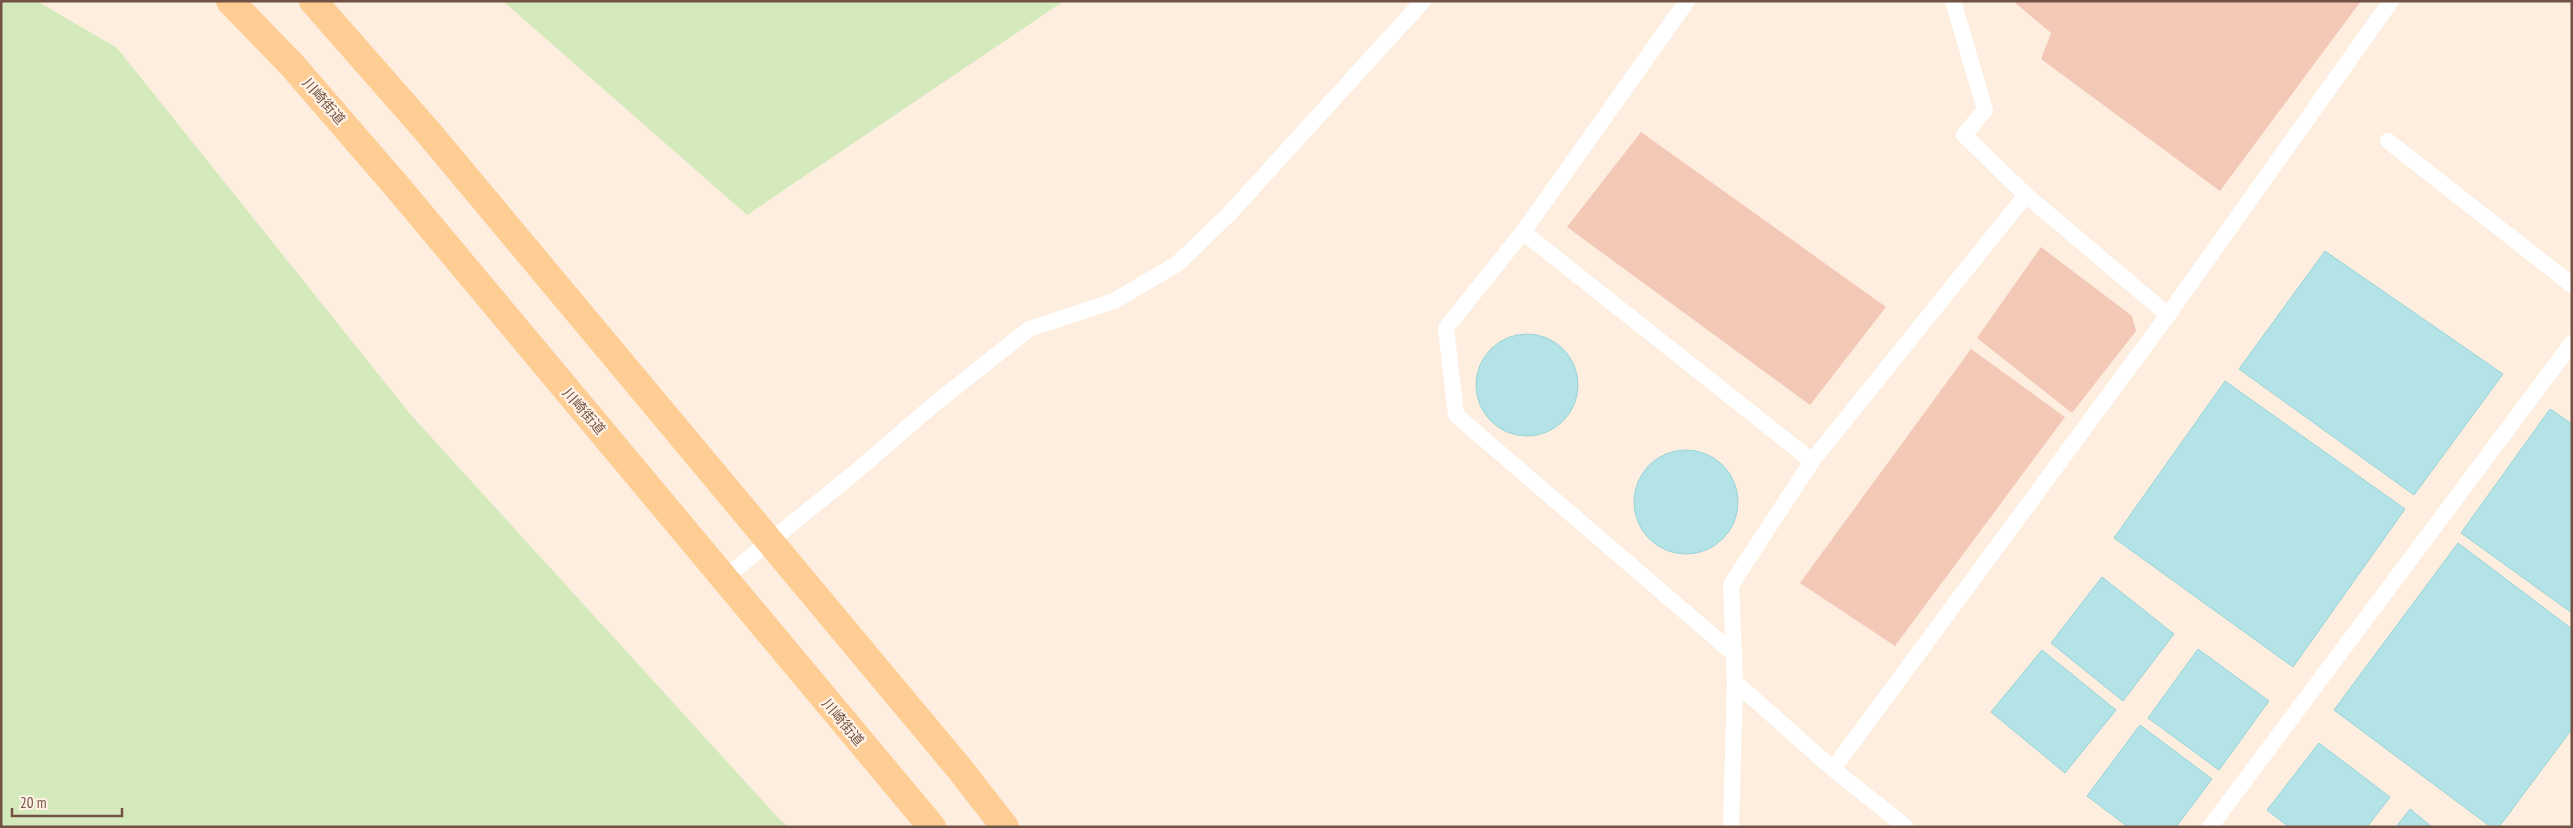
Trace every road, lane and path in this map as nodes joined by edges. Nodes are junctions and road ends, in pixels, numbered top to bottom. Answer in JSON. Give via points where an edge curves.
{"nodes":[{"id":1,"x":230,"y":1,"type":"edge"},
{"id":2,"x":313,"y":1,"type":"edge"},
{"id":3,"x":1423,"y":1,"type":"edge"},
{"id":4,"x":1687,"y":1,"type":"edge"},
{"id":5,"x":1953,"y":1,"type":"edge"},
{"id":6,"x":2391,"y":1,"type":"edge"},
{"id":7,"x":2388,"y":141,"type":"dead end"},
{"id":8,"x":2026,"y":195,"type":"junction"},
{"id":9,"x":1523,"y":232,"type":"junction"},
{"id":10,"x":2572,"y":285,"type":"edge"},
{"id":11,"x":2168,"y":315,"type":"junction"},
{"id":12,"x":2572,"y":343,"type":"edge"},
{"id":13,"x":1812,"y":461,"type":"junction"},
{"id":14,"x":770,"y":543,"type":"junction"},
{"id":15,"x":723,"y":580,"type":"junction"},
{"id":16,"x":1734,"y":654,"type":"junction"},
{"id":17,"x":1735,"y":682,"type":"junction"},
{"id":18,"x":1833,"y":769,"type":"junction"},
{"id":19,"x":932,"y":827,"type":"edge"},
{"id":20,"x":1005,"y":827,"type":"edge"},
{"id":21,"x":1731,"y":827,"type":"edge"},
{"id":22,"x":1906,"y":827,"type":"edge"},
{"id":23,"x":2210,"y":827,"type":"edge"}],
"edges":[{"from":1,"to":15,"type":"main road","name":"川崎街道","via":[[292,65],[388,176]]},
{"from":2,"to":14,"type":"main road","via":[[428,132]]},
{"from":3,"to":14,"type":"lane","via":[[1228,214],[1177,264],[1114,301],[1029,329]]},
{"from":4,"to":9,"type":"lane"},
{"from":5,"to":8,"type":"lane","via":[[1985,110],[1964,134]]},
{"from":6,"to":11,"type":"lane"},
{"from":7,"to":10,"type":"lane"},
{"from":8,"to":11,"type":"lane"},
{"from":8,"to":13,"type":"lane"},
{"from":9,"to":13,"type":"lane"},
{"from":9,"to":16,"type":"lane","via":[[1446,328],[1456,415]]},
{"from":11,"to":18,"type":"lane"},
{"from":12,"to":23,"type":"lane"},
{"from":13,"to":16,"type":"lane","via":[[1731,585]]},
{"from":14,"to":15,"type":"lane"},
{"from":14,"to":20,"type":"main road"},
{"from":15,"to":19,"type":"main road","name":"川崎街道"},
{"from":16,"to":17,"type":"lane"},
{"from":17,"to":18,"type":"lane"},
{"from":17,"to":21,"type":"lane"},
{"from":18,"to":22,"type":"lane"}]}
